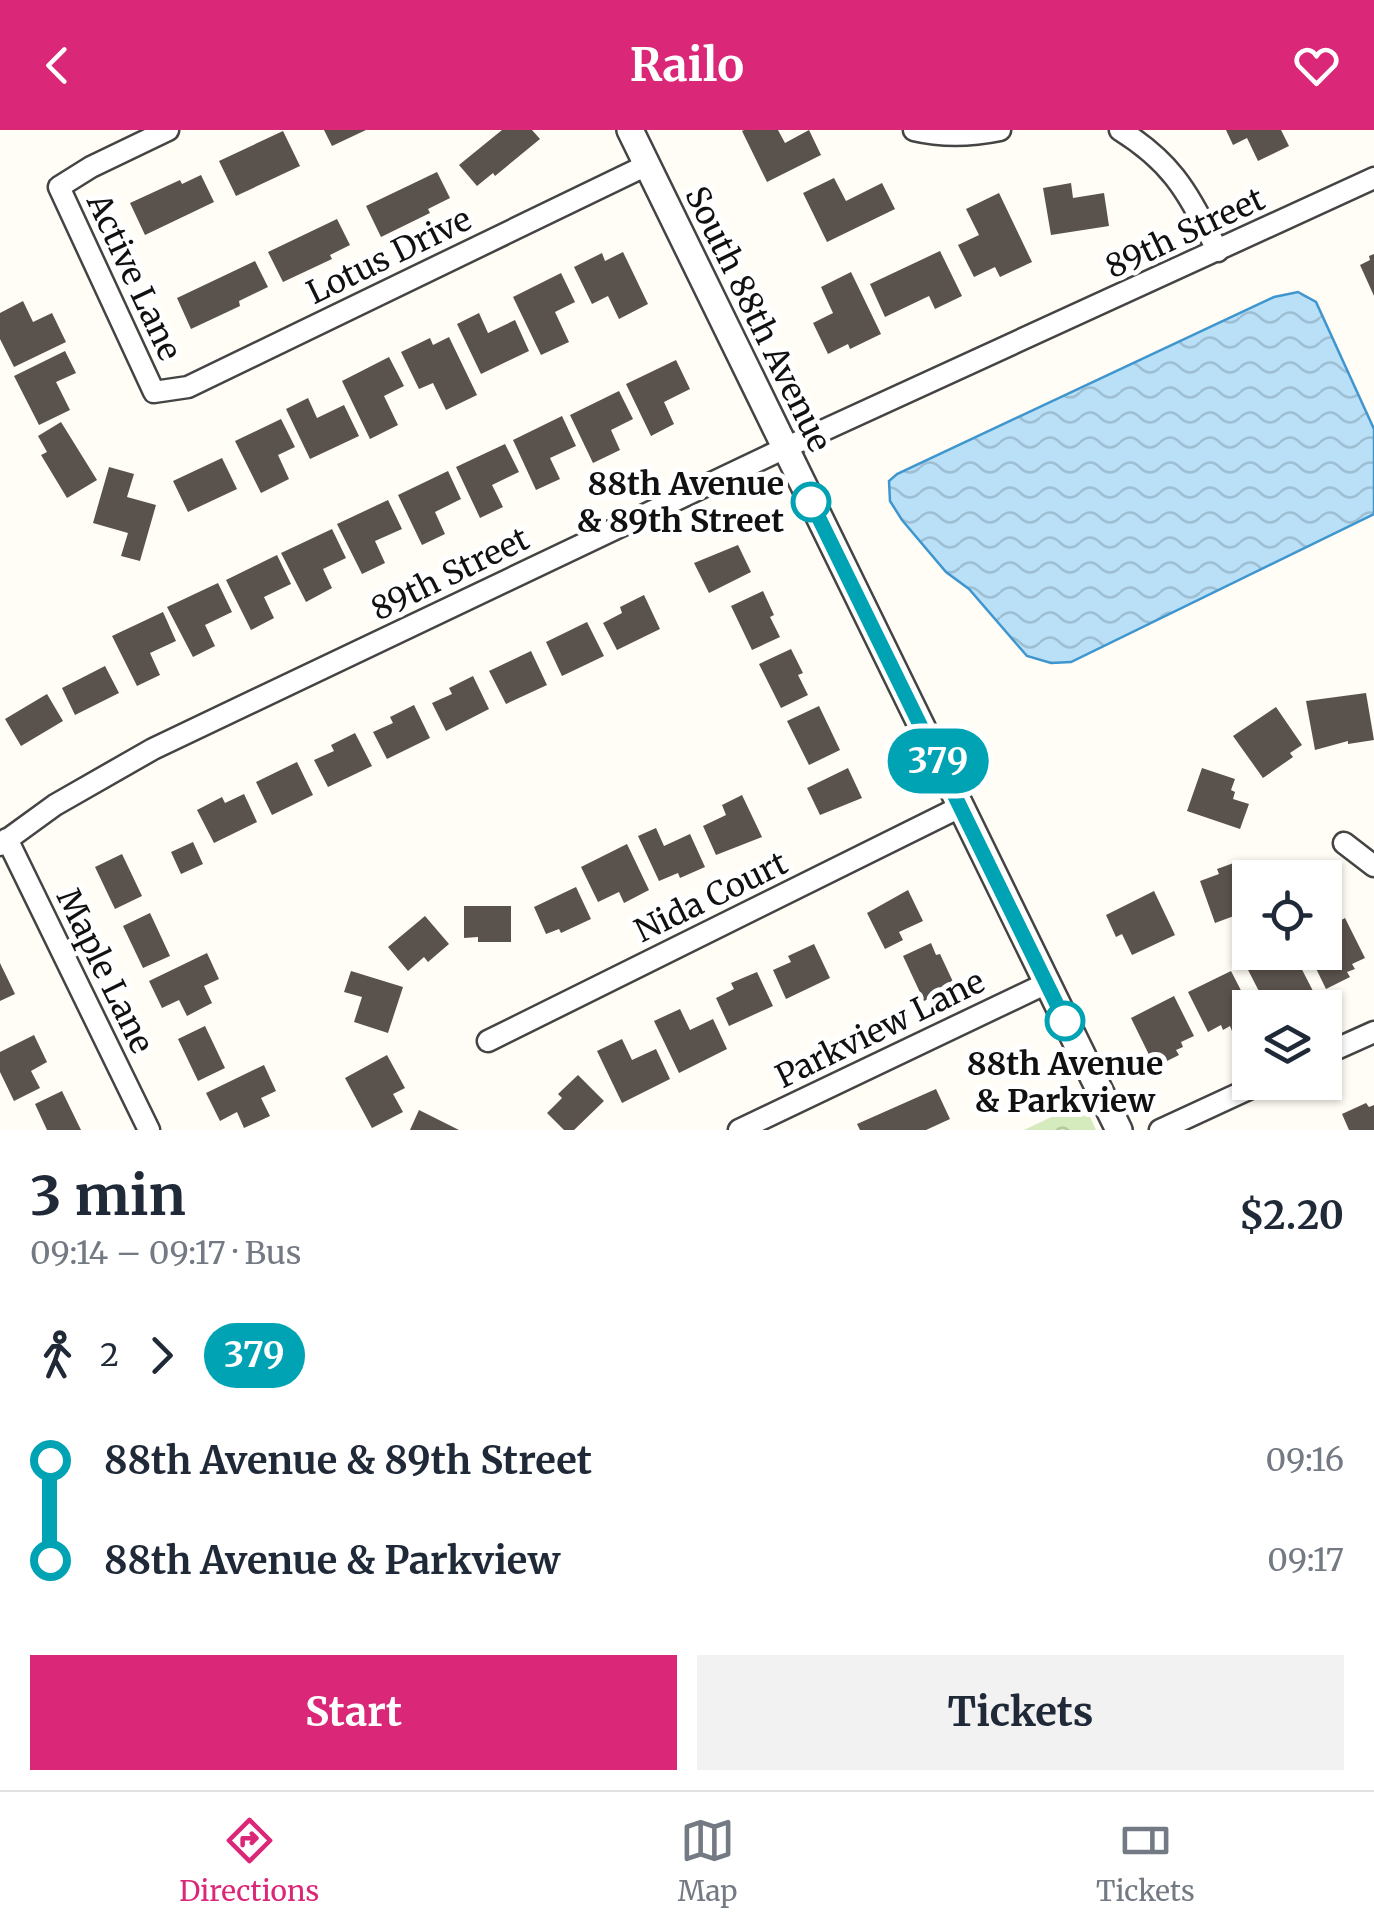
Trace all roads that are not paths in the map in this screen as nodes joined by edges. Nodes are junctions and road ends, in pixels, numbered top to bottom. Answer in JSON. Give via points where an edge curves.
{"nodes":[{"id":1,"x":168,"y":130,"type":"edge"},
{"id":2,"x":630,"y":130,"type":"edge"},
{"id":3,"x":914,"y":130,"type":"edge"},
{"id":4,"x":1000,"y":130,"type":"edge"},
{"id":5,"x":1120,"y":130,"type":"edge"},
{"id":6,"x":647,"y":165,"type":"junction"},
{"id":7,"x":1374,"y":178,"type":"edge"},
{"id":8,"x":1218,"y":252,"type":"junction"},
{"id":9,"x":154,"y":392,"type":"joint"},
{"id":10,"x":785,"y":448,"type":"junction"},
{"id":11,"x":960,"y":807,"type":"junction"},
{"id":12,"x":3,"y":842,"type":"edge"},
{"id":13,"x":1344,"y":843,"type":"dead end"},
{"id":14,"x":1374,"y":866,"type":"edge"},
{"id":15,"x":1046,"y":982,"type":"junction"},
{"id":16,"x":1374,"y":1032,"type":"edge"},
{"id":17,"x":488,"y":1042,"type":"dead end"},
{"id":18,"x":1342,"y":1046,"type":"edge"},
{"id":19,"x":1232,"y":1097,"type":"edge"},
{"id":20,"x":149,"y":1130,"type":"edge"},
{"id":21,"x":739,"y":1130,"type":"edge"},
{"id":22,"x":1118,"y":1130,"type":"edge"},
{"id":23,"x":1160,"y":1130,"type":"edge"}],
"edges":[{"from":1,"to":9,"type":"street","name":"Active Lane","via":[[59,187]]},
{"from":2,"to":6,"type":"street","name":"South 88th Avenue"},
{"from":3,"to":4,"type":"street"},
{"from":5,"to":8,"type":"street","via":[[1170,167]]},
{"from":6,"to":9,"type":"street","name":"Lotus Drive","via":[[188,387]]},
{"from":6,"to":10,"type":"street","name":"South 88th Avenue"},
{"from":7,"to":8,"type":"street","name":"89th Street"},
{"from":8,"to":10,"type":"street","name":"89th Street"},
{"from":10,"to":11,"type":"street","name":"South 88th Avenue"},
{"from":10,"to":12,"type":"street","name":"89th Street","via":[[154,750]]},
{"from":11,"to":15,"type":"street","name":"South 88th Avenue"},
{"from":11,"to":17,"type":"street","name":"Nida Court"},
{"from":12,"to":20,"type":"street","name":"Maple Lane"},
{"from":13,"to":14,"type":"street"},
{"from":15,"to":21,"type":"street","name":"Parkview Lane"},
{"from":15,"to":22,"type":"street","name":"South 88th Avenue"},
{"from":16,"to":18,"type":"street"},
{"from":19,"to":23,"type":"street"}]}
